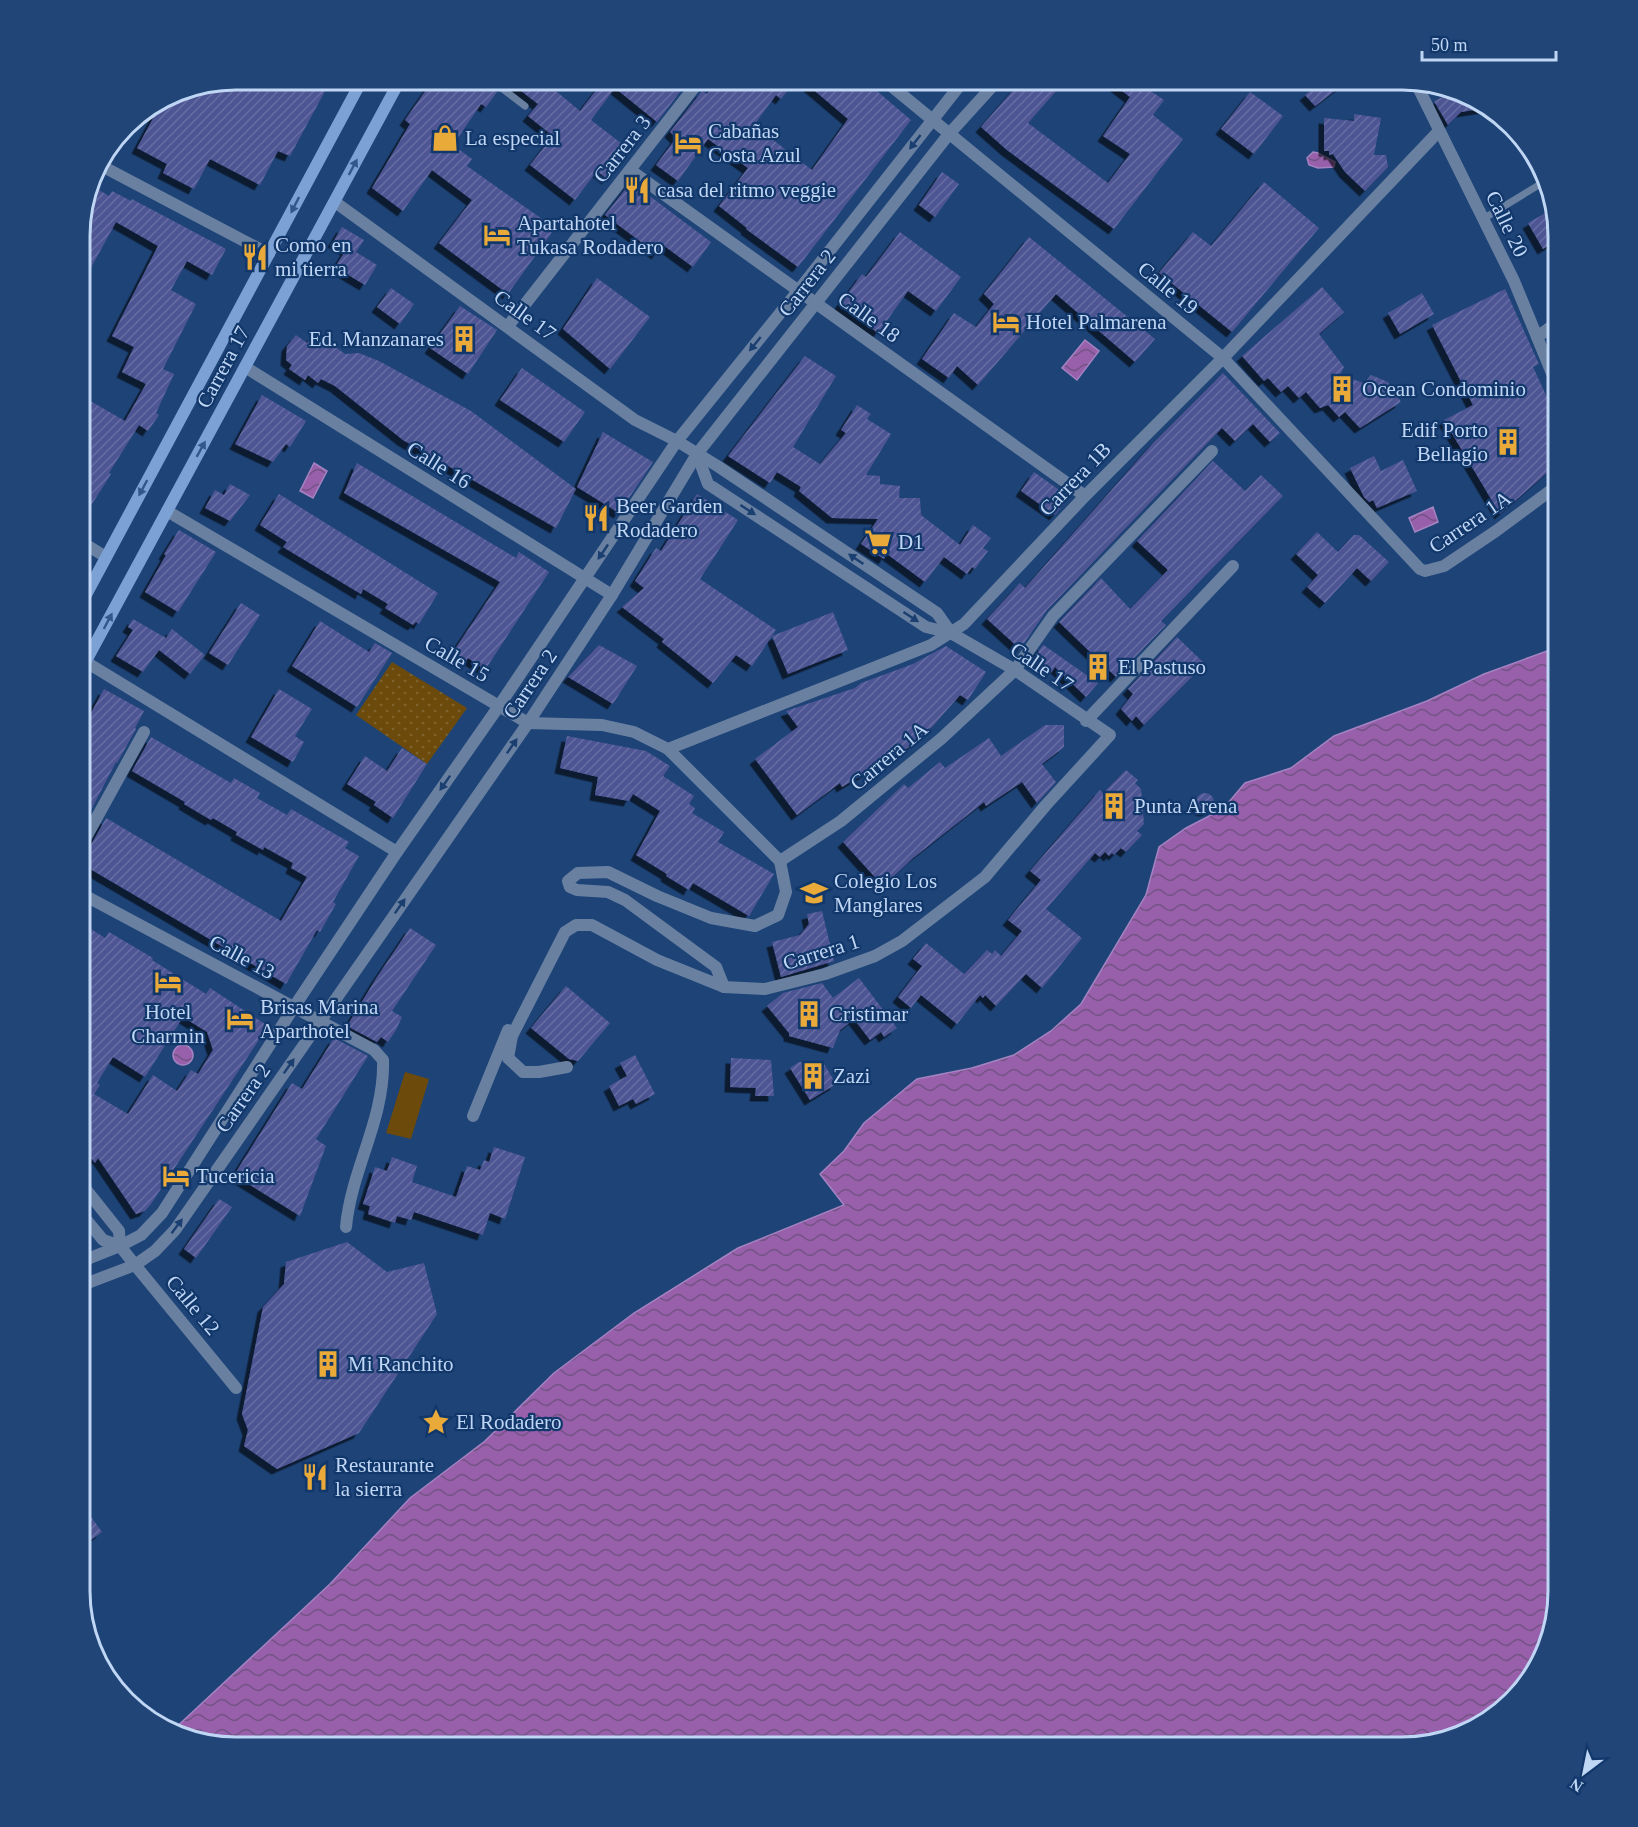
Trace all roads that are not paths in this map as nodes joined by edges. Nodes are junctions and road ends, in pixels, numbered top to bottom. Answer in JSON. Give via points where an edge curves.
{"nodes":[{"id":1,"x":357,"y":90,"type":"edge"},
{"id":2,"x":395,"y":90,"type":"edge"},
{"id":3,"x":504,"y":90,"type":"edge"},
{"id":4,"x":692,"y":90,"type":"edge"},
{"id":5,"x":896,"y":90,"type":"edge"},
{"id":6,"x":956,"y":90,"type":"edge"},
{"id":7,"x":989,"y":90,"type":"edge"},
{"id":8,"x":1420,"y":91,"type":"edge"},
{"id":9,"x":525,"y":106,"type":"dead end"},
{"id":10,"x":932,"y":119,"type":"junction"},
{"id":11,"x":1439,"y":131,"type":"junction"},
{"id":12,"x":949,"y":134,"type":"junction"},
{"id":13,"x":107,"y":169,"type":"edge"},
{"id":14,"x":630,"y":170,"type":"junction"},
{"id":15,"x":1539,"y":185,"type":"edge"},
{"id":16,"x":335,"y":202,"type":"junction"},
{"id":17,"x":1483,"y":219,"type":"junction"},
{"id":18,"x":269,"y":254,"type":"junction"},
{"id":19,"x":798,"y":291,"type":"junction"},
{"id":20,"x":816,"y":303,"type":"junction"},
{"id":21,"x":508,"y":326,"type":"junction"},
{"id":22,"x":1548,"y":330,"type":"edge"},
{"id":23,"x":1537,"y":338,"type":"junction"},
{"id":24,"x":1223,"y":358,"type":"junction"},
{"id":25,"x":1548,"y":364,"type":"edge"},
{"id":26,"x":245,"y":367,"type":"junction"},
{"id":27,"x":677,"y":441,"type":"junction"},
{"id":28,"x":1212,"y":451,"type":"dead end"},
{"id":29,"x":698,"y":454,"type":"junction"},
{"id":30,"x":1548,"y":492,"type":"edge"},
{"id":31,"x":1085,"y":496,"type":"junction"},
{"id":32,"x":167,"y":511,"type":"junction"},
{"id":33,"x":808,"y":527,"type":"junction"},
{"id":34,"x":798,"y":543,"type":"junction"},
{"id":35,"x":90,"y":547,"type":"edge"},
{"id":36,"x":1404,"y":552,"type":"joint"},
{"id":37,"x":106,"y":557,"type":"junction"},
{"id":38,"x":1233,"y":566,"type":"dead end"},
{"id":39,"x":585,"y":578,"type":"junction"},
{"id":40,"x":90,"y":587,"type":"edge"},
{"id":41,"x":612,"y":595,"type":"junction"},
{"id":42,"x":951,"y":633,"type":"junction"},
{"id":43,"x":90,"y":654,"type":"edge"},
{"id":44,"x":1015,"y":670,"type":"junction"},
{"id":45,"x":90,"y":671,"type":"edge"},
{"id":46,"x":499,"y":706,"type":"junction"},
{"id":47,"x":1086,"y":721,"type":"junction"},
{"id":48,"x":528,"y":723,"type":"junction"},
{"id":49,"x":144,"y":732,"type":"dead end"},
{"id":50,"x":1110,"y":735,"type":"joint"},
{"id":51,"x":668,"y":749,"type":"junction"},
{"id":52,"x":90,"y":830,"type":"edge"},
{"id":53,"x":397,"y":852,"type":"junction"},
{"id":54,"x":780,"y":861,"type":"junction"},
{"id":55,"x":90,"y":898,"type":"edge"},
{"id":56,"x":538,"y":983,"type":"junction"},
{"id":57,"x":724,"y":987,"type":"junction"},
{"id":58,"x":294,"y":1007,"type":"junction"},
{"id":59,"x":320,"y":1021,"type":"junction"},
{"id":60,"x":567,"y":1067,"type":"dead end"},
{"id":61,"x":473,"y":1116,"type":"dead end"},
{"id":62,"x":90,"y":1195,"type":"edge"},
{"id":63,"x":90,"y":1225,"type":"edge"},
{"id":64,"x":346,"y":1227,"type":"dead end"},
{"id":65,"x":120,"y":1246,"type":"junction"},
{"id":66,"x":90,"y":1258,"type":"edge"},
{"id":67,"x":135,"y":1264,"type":"junction"},
{"id":68,"x":90,"y":1282,"type":"edge"},
{"id":69,"x":236,"y":1388,"type":"dead end"}],
"edges":[{"from":1,"to":18,"type":"main road","name":"Carrera 17","one_way":true},
{"from":16,"to":2,"type":"main road","name":"Carrera 17","one_way":true},
{"from":3,"to":9,"type":"lane"},
{"from":4,"to":14,"type":"street","name":"Carrera 3"},
{"from":5,"to":10,"type":"street","name":"Calle 19"},
{"from":6,"to":10,"type":"street","name":"Carrera 2"},
{"from":7,"to":12,"type":"street","name":"Carrera 2"},
{"from":8,"to":11,"type":"street","name":"Calle 20"},
{"from":10,"to":12,"type":"street","name":"Calle 19"},
{"from":10,"to":19,"type":"street","name":"Carrera 2","one_way":true},
{"from":11,"to":17,"type":"street","name":"Calle 20"},
{"from":11,"to":24,"type":"street","name":"Carrera 1B"},
{"from":12,"to":20,"type":"street","name":"Carrera 2"},
{"from":12,"to":24,"type":"street","name":"Calle 19"},
{"from":13,"to":18,"type":"street"},
{"from":14,"to":19,"type":"street","name":"Calle 18"},
{"from":14,"to":21,"type":"street","name":"Carrera 3"},
{"from":15,"to":17,"type":"lane"},
{"from":16,"to":21,"type":"street","name":"Calle 17"},
{"from":16,"to":26,"type":"main road","name":"Carrera 17"},
{"from":17,"to":23,"type":"street","name":"Calle 20"},
{"from":18,"to":37,"type":"main road","name":"Carrera 17","one_way":true},
{"from":19,"to":20,"type":"street","name":"Calle 18"},
{"from":19,"to":27,"type":"street","name":"Carrera 2","one_way":true},
{"from":20,"to":29,"type":"street","name":"Carrera 2"},
{"from":20,"to":31,"type":"street","name":"Calle 18"},
{"from":21,"to":27,"type":"street","name":"Calle 17","via":[[635,420]]},
{"from":22,"to":23,"type":"street"},
{"from":23,"to":25,"type":"street","name":"Calle 20"},
{"from":24,"to":31,"type":"street","name":"Carrera 1B"},
{"from":24,"to":36,"type":"street","name":"Calle 19"},
{"from":32,"to":26,"type":"main road","name":"Carrera 17","one_way":true},
{"from":26,"to":39,"type":"street","name":"Calle 16"},
{"from":27,"to":29,"type":"street","name":"Calle 17"},
{"from":27,"to":39,"type":"street","name":"Carrera 2","one_way":true},
{"from":28,"to":44,"type":"street","name":"Carrera 1A","via":[[1053,616]]},
{"from":29,"to":33,"type":"street","name":"Calle 17"},
{"from":29,"to":34,"type":"street","name":"Calle 17","one_way":true,"via":[[708,484]]},
{"from":29,"to":41,"type":"street","name":"Carrera 2"},
{"from":30,"to":36,"type":"street","name":"Carrera 1A","via":[[1434,570],[1425,572]]},
{"from":31,"to":42,"type":"street","name":"Carrera 1B","via":[[964,624]]},
{"from":43,"to":32,"type":"main road","name":"Carrera 17","one_way":true},
{"from":32,"to":46,"type":"street","name":"Calle 15"},
{"from":33,"to":34,"type":"street"},
{"from":42,"to":33,"type":"street","name":"Calle 17","one_way":true,"via":[[937,613]]},
{"from":34,"to":42,"type":"street","name":"Calle 17","one_way":true,"via":[[926,627]]},
{"from":35,"to":37,"type":"street"},
{"from":37,"to":40,"type":"main road","name":"Carrera 17"},
{"from":38,"to":47,"type":"street"},
{"from":39,"to":41,"type":"street","name":"Calle 16"},
{"from":39,"to":46,"type":"street","name":"Carrera 2"},
{"from":41,"to":48,"type":"street","name":"Carrera 2"},
{"from":42,"to":44,"type":"street","name":"Calle 17"},
{"from":42,"to":51,"type":"street","name":"Carrera 1B","via":[[931,645]]},
{"from":44,"to":47,"type":"street","name":"Calle 17"},
{"from":44,"to":54,"type":"street","name":"Carrera 1A","via":[[942,738],[850,813]]},
{"from":45,"to":53,"type":"street"},
{"from":46,"to":48,"type":"street","name":"Calle 15"},
{"from":46,"to":53,"type":"street","name":"Carrera 2","one_way":true},
{"from":47,"to":50,"type":"street","name":"Calle 17"},
{"from":48,"to":51,"type":"street","name":"Calle 15","via":[[602,725],[634,732]]},
{"from":59,"to":48,"type":"street","name":"Carrera 2","one_way":true},
{"from":49,"to":52,"type":"street"},
{"from":50,"to":57,"type":"street","name":"Carrera 1","via":[[985,877],[902,941],[875,956],[825,974],[765,989]]},
{"from":51,"to":54,"type":"street","name":"Calle 15"},
{"from":53,"to":58,"type":"street","name":"Carrera 2"},
{"from":54,"to":57,"type":"street","via":[[786,892],[778,915],[755,926],[711,918],[608,872],[578,873],[568,881],[570,887],[578,890],[608,892],[625,900],[716,967]]},
{"from":55,"to":58,"type":"street","name":"Calle 13"},
{"from":56,"to":57,"type":"street","name":"Carrera 1","via":[[565,932],[576,925],[592,925],[657,960]]},
{"from":56,"to":60,"type":"street","via":[[512,1036],[508,1058],[523,1072]]},
{"from":56,"to":61,"type":"street","via":[[505,1034]]},
{"from":58,"to":59,"type":"street","name":"Calle 13"},
{"from":58,"to":65,"type":"street","name":"Carrera 2","via":[[162,1213],[141,1235]]},
{"from":59,"to":64,"type":"street","name":"Calle 13","via":[[374,1050],[383,1060],[384,1078]]},
{"from":67,"to":59,"type":"street","name":"Carrera 2","one_way":true,"via":[[156,1251],[175,1230]]},
{"from":62,"to":65,"type":"street","name":"Calle 12","via":[[119,1231]]},
{"from":63,"to":65,"type":"street","name":"Calle 12","via":[[102,1240]]},
{"from":65,"to":66,"type":"street","name":"Carrera 2"},
{"from":65,"to":67,"type":"street","name":"Calle 12"},
{"from":67,"to":68,"type":"street","name":"Carrera 2"},
{"from":67,"to":69,"type":"street","name":"Calle 12"}]}
